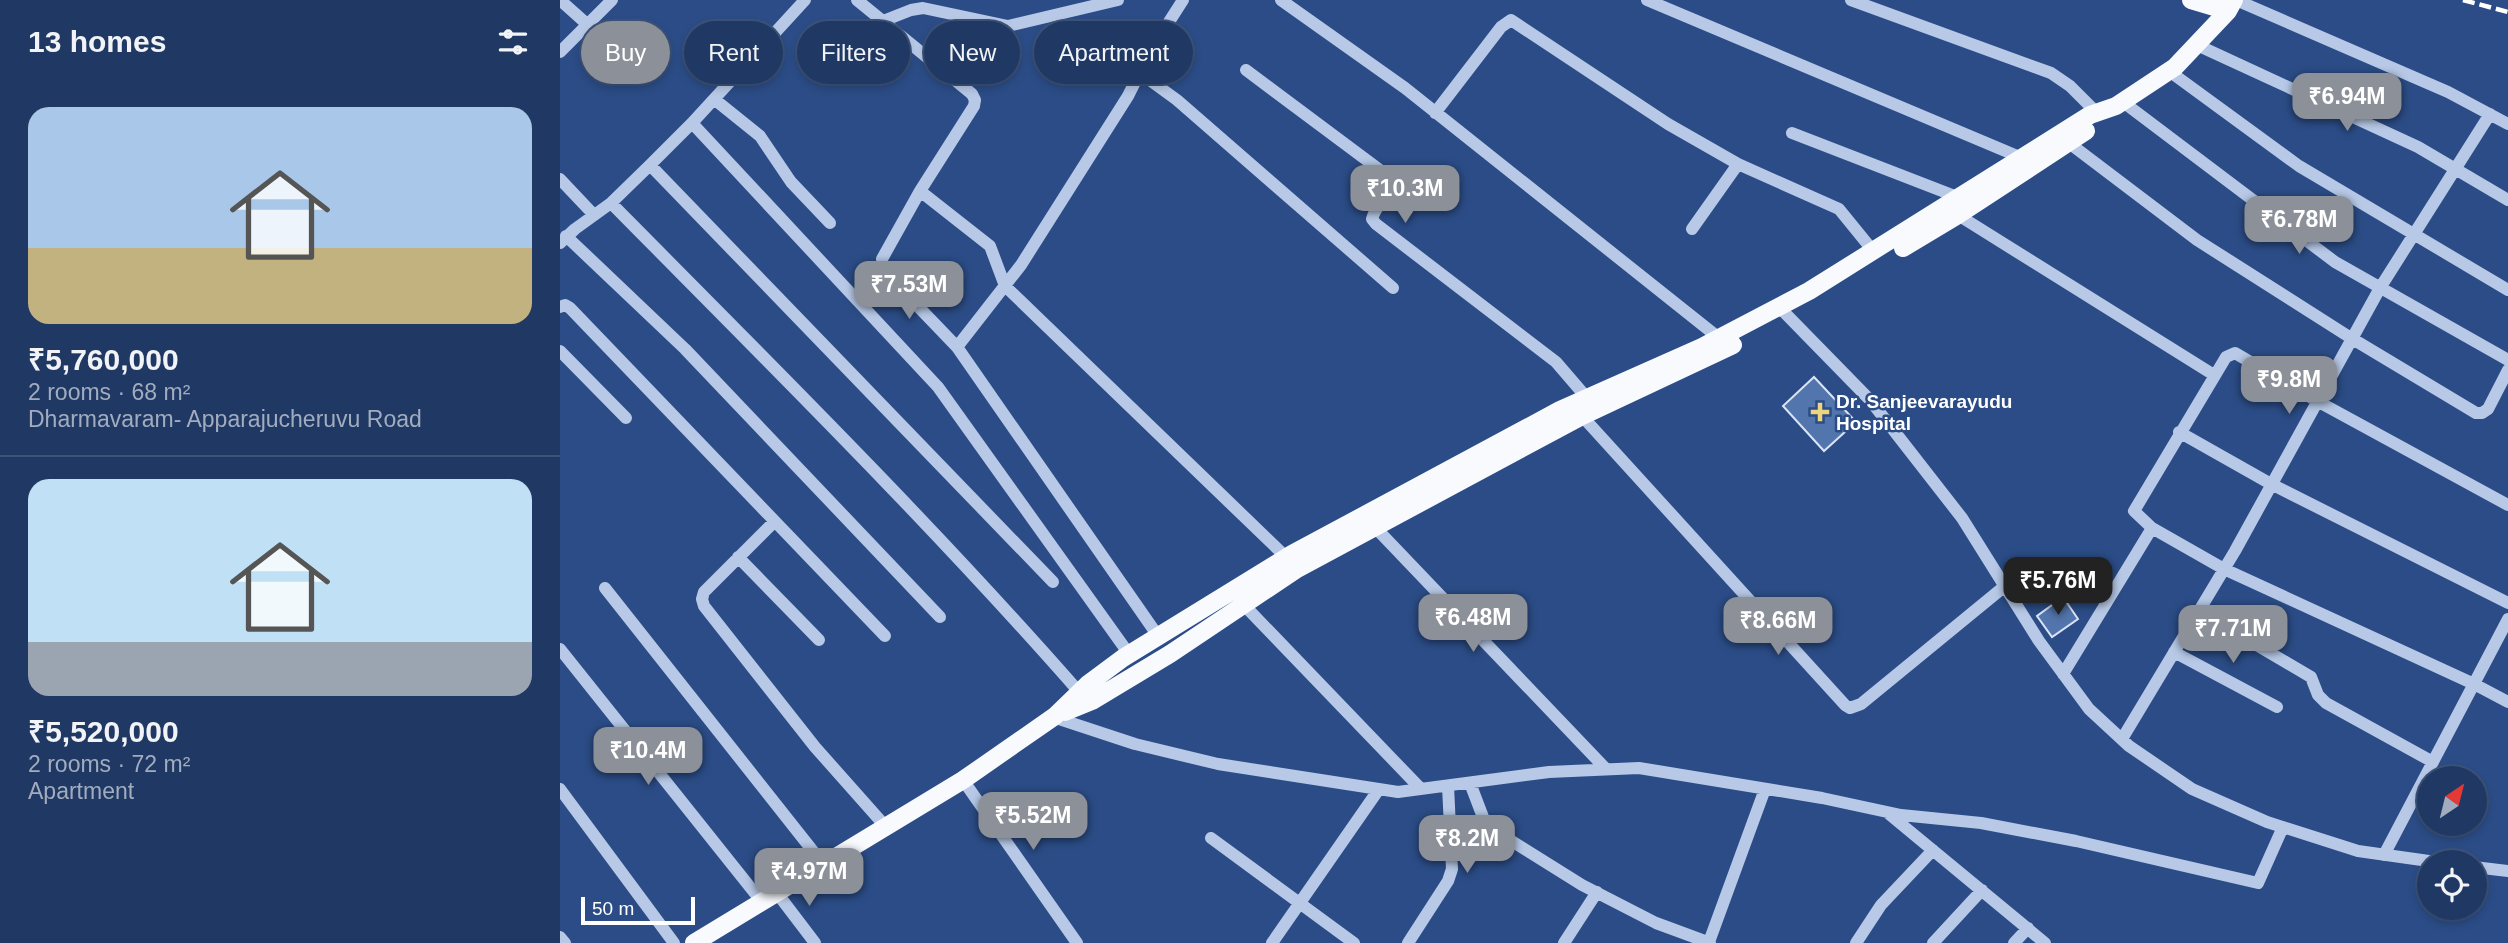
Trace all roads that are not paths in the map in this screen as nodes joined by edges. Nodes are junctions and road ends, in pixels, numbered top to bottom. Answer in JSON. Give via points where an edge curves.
{"nodes":[{"id":1,"x":560,"y":0,"type":"edge"},
{"id":2,"x":612,"y":0,"type":"edge"},
{"id":3,"x":805,"y":0,"type":"edge"},
{"id":4,"x":857,"y":0,"type":"edge"},
{"id":5,"x":1118,"y":0,"type":"edge"},
{"id":6,"x":1184,"y":0,"type":"edge"},
{"id":7,"x":1281,"y":0,"type":"edge"},
{"id":8,"x":1647,"y":0,"type":"edge"},
{"id":9,"x":1851,"y":0,"type":"edge"},
{"id":10,"x":2191,"y":0,"type":"edge"},
{"id":11,"x":2233,"y":4,"type":"edge"},
{"id":12,"x":584,"y":21,"type":"edge"},
{"id":13,"x":592,"y":21,"type":"edge"},
{"id":14,"x":883,"y":21,"type":"joint"},
{"id":15,"x":1170,"y":21,"type":"edge"},
{"id":16,"x":581,"y":32,"type":"edge"},
{"id":17,"x":910,"y":43,"type":"edge"},
{"id":18,"x":2197,"y":45,"type":"junction"},
{"id":19,"x":560,"y":52,"type":"edge"},
{"id":20,"x":1246,"y":70,"type":"dead end"},
{"id":21,"x":2169,"y":71,"type":"junction"},
{"id":22,"x":1133,"y":84,"type":"edge"},
{"id":23,"x":1155,"y":84,"type":"edge"},
{"id":24,"x":714,"y":99,"type":"junction"},
{"id":25,"x":2119,"y":104,"type":"junction"},
{"id":26,"x":2096,"y":112,"type":"junction"},
{"id":27,"x":1435,"y":113,"type":"junction"},
{"id":28,"x":2490,"y":114,"type":"junction"},
{"id":29,"x":692,"y":123,"type":"junction"},
{"id":30,"x":2508,"y":124,"type":"edge"},
{"id":31,"x":1792,"y":133,"type":"dead end"},
{"id":32,"x":2069,"y":143,"type":"junction"},
{"id":33,"x":2022,"y":158,"type":"junction"},
{"id":34,"x":1738,"y":164,"type":"junction"},
{"id":35,"x":649,"y":165,"type":"junction"},
{"id":36,"x":2455,"y":169,"type":"junction"},
{"id":37,"x":560,"y":179,"type":"edge"},
{"id":38,"x":920,"y":191,"type":"junction"},
{"id":39,"x":2508,"y":200,"type":"edge"},
{"id":40,"x":611,"y":203,"type":"junction"},
{"id":41,"x":1959,"y":206,"type":"junction"},
{"id":42,"x":594,"y":215,"type":"junction"},
{"id":43,"x":830,"y":223,"type":"dead end"},
{"id":44,"x":1692,"y":229,"type":"dead end"},
{"id":45,"x":2413,"y":233,"type":"junction"},
{"id":46,"x":563,"y":239,"type":"edge"},
{"id":47,"x":1874,"y":252,"type":"junction"},
{"id":48,"x":1005,"y":286,"type":"junction"},
{"id":49,"x":1393,"y":288,"type":"dead end"},
{"id":50,"x":2380,"y":288,"type":"junction"},
{"id":51,"x":2508,"y":290,"type":"edge"},
{"id":52,"x":560,"y":307,"type":"edge"},
{"id":53,"x":1783,"y":311,"type":"junction"},
{"id":54,"x":1720,"y":338,"type":"junction"},
{"id":55,"x":2351,"y":338,"type":"junction"},
{"id":56,"x":957,"y":347,"type":"junction"},
{"id":57,"x":560,"y":351,"type":"edge"},
{"id":58,"x":2508,"y":360,"type":"edge"},
{"id":59,"x":2508,"y":370,"type":"edge"},
{"id":60,"x":2214,"y":376,"type":"junction"},
{"id":61,"x":1587,"y":398,"type":"junction"},
{"id":62,"x":2316,"y":401,"type":"junction"},
{"id":63,"x":1582,"y":416,"type":"junction"},
{"id":64,"x":626,"y":418,"type":"dead end"},
{"id":65,"x":2179,"y":432,"type":"junction"},
{"id":66,"x":1476,"y":465,"type":"junction"},
{"id":67,"x":2272,"y":484,"type":"junction"},
{"id":68,"x":2508,"y":505,"type":"edge"},
{"id":69,"x":774,"y":522,"type":"junction"},
{"id":70,"x":1369,"y":522,"type":"junction"},
{"id":71,"x":2151,"y":528,"type":"junction"},
{"id":72,"x":738,"y":557,"type":"junction"},
{"id":73,"x":1286,"y":557,"type":"junction"},
{"id":74,"x":2224,"y":569,"type":"junction"},
{"id":75,"x":1053,"y":582,"type":"dead end"},
{"id":76,"x":2005,"y":586,"type":"junction"},
{"id":77,"x":605,"y":588,"type":"dead end"},
{"id":78,"x":2508,"y":603,"type":"edge"},
{"id":79,"x":1244,"y":605,"type":"junction"},
{"id":80,"x":2199,"y":611,"type":"junction"},
{"id":81,"x":940,"y":617,"type":"dead end"},
{"id":82,"x":2508,"y":618,"type":"edge"},
{"id":83,"x":885,"y":636,"type":"dead end"},
{"id":84,"x":1158,"y":636,"type":"junction"},
{"id":85,"x":819,"y":640,"type":"dead end"},
{"id":86,"x":560,"y":649,"type":"edge"},
{"id":87,"x":2174,"y":652,"type":"junction"},
{"id":88,"x":1129,"y":654,"type":"junction"},
{"id":89,"x":2063,"y":674,"type":"junction"},
{"id":90,"x":2474,"y":684,"type":"junction"},
{"id":91,"x":1080,"y":693,"type":"junction"},
{"id":92,"x":2508,"y":702,"type":"edge"},
{"id":93,"x":2277,"y":707,"type":"dead end"},
{"id":94,"x":1054,"y":717,"type":"junction"},
{"id":95,"x":2122,"y":739,"type":"junction"},
{"id":96,"x":2433,"y":762,"type":"junction"},
{"id":97,"x":1606,"y":769,"type":"junction"},
{"id":98,"x":963,"y":780,"type":"junction"},
{"id":99,"x":1470,"y":783,"type":"junction"},
{"id":100,"x":1448,"y":786,"type":"junction"},
{"id":101,"x":560,"y":789,"type":"edge"},
{"id":102,"x":1379,"y":789,"type":"junction"},
{"id":103,"x":1422,"y":789,"type":"junction"},
{"id":104,"x":1765,"y":789,"type":"junction"},
{"id":105,"x":1885,"y":811,"type":"junction"},
{"id":106,"x":886,"y":827,"type":"junction"},
{"id":107,"x":2283,"y":827,"type":"junction"},
{"id":108,"x":1211,"y":838,"type":"dead end"},
{"id":109,"x":1933,"y":850,"type":"junction"},
{"id":110,"x":2385,"y":855,"type":"junction"},
{"id":111,"x":2417,"y":859,"type":"edge"},
{"id":112,"x":824,"y":865,"type":"junction"},
{"id":113,"x":2487,"y":869,"type":"edge"},
{"id":114,"x":2508,"y":871,"type":"edge"},
{"id":115,"x":1982,"y":890,"type":"junction"},
{"id":116,"x":1597,"y":892,"type":"junction"},
{"id":117,"x":769,"y":898,"type":"junction"},
{"id":118,"x":1301,"y":904,"type":"junction"},
{"id":119,"x":2028,"y":928,"type":"junction"},
{"id":120,"x":560,"y":937,"type":"edge"},
{"id":121,"x":1709,"y":942,"type":"edge"},
{"id":122,"x":565,"y":943,"type":"edge"},
{"id":123,"x":674,"y":943,"type":"edge"},
{"id":124,"x":694,"y":943,"type":"edge"},
{"id":125,"x":815,"y":943,"type":"edge"},
{"id":126,"x":1077,"y":943,"type":"edge"},
{"id":127,"x":1272,"y":943,"type":"edge"},
{"id":128,"x":1354,"y":943,"type":"edge"},
{"id":129,"x":1408,"y":943,"type":"edge"},
{"id":130,"x":1564,"y":943,"type":"edge"},
{"id":131,"x":1856,"y":943,"type":"edge"},
{"id":132,"x":1933,"y":943,"type":"edge"},
{"id":133,"x":2014,"y":943,"type":"edge"},
{"id":134,"x":2045,"y":943,"type":"edge"}],
"edges":[{"from":1,"to":12,"type":"street"},
{"from":2,"to":13,"type":"street"},
{"from":3,"to":24,"type":"street"},
{"from":4,"to":14,"type":"street"},
{"from":5,"to":14,"type":"street","via":[[1008,26],[923,8]]},
{"from":6,"to":15,"type":"street"},
{"from":7,"to":27,"type":"street"},
{"from":8,"to":33,"type":"street"},
{"from":9,"to":26,"type":"street","via":[[2051,74]]},
{"from":10,"to":11,"type":"main road"},
{"from":11,"to":18,"type":"main road"},
{"from":11,"to":28,"type":"street","via":[[2448,92]]},
{"from":16,"to":19,"type":"street"},
{"from":17,"to":38,"type":"street","via":[[975,100]]},
{"from":18,"to":21,"type":"main road"},
{"from":18,"to":36,"type":"street"},
{"from":20,"to":61,"type":"street","via":[[1388,176],[1391,189],[1373,213],[1376,224],[1556,362]]},
{"from":21,"to":25,"type":"main road"},
{"from":21,"to":45,"type":"street","via":[[2299,166]]},
{"from":22,"to":48,"type":"street"},
{"from":23,"to":49,"type":"street"},
{"from":24,"to":29,"type":"street"},
{"from":24,"to":43,"type":"street","via":[[760,136],[791,181]]},
{"from":25,"to":26,"type":"main road"},
{"from":25,"to":32,"type":"main road"},
{"from":25,"to":50,"type":"street","via":[[2326,256]]},
{"from":26,"to":33,"type":"main road"},
{"from":27,"to":34,"type":"street","via":[[1511,20],[1668,124]]},
{"from":27,"to":54,"type":"street"},
{"from":28,"to":30,"type":"street"},
{"from":28,"to":36,"type":"street"},
{"from":29,"to":35,"type":"street"},
{"from":29,"to":88,"type":"street","via":[[948,399]]},
{"from":31,"to":41,"type":"street"},
{"from":32,"to":41,"type":"main road"},
{"from":32,"to":55,"type":"street","via":[[2197,240]]},
{"from":33,"to":41,"type":"main road"},
{"from":34,"to":44,"type":"street"},
{"from":34,"to":47,"type":"street","via":[[1839,209]]},
{"from":35,"to":40,"type":"street"},
{"from":35,"to":75,"type":"street"},
{"from":36,"to":39,"type":"street"},
{"from":36,"to":45,"type":"street"},
{"from":37,"to":42,"type":"street"},
{"from":38,"to":48,"type":"street","via":[[990,246]]},
{"from":38,"to":56,"type":"street","via":[[881,265]]},
{"from":40,"to":42,"type":"street"},
{"from":40,"to":91,"type":"street","via":[[954,554]]},
{"from":41,"to":47,"type":"main road"},
{"from":41,"to":53,"type":"main road"},
{"from":41,"to":60,"type":"street"},
{"from":42,"to":46,"type":"street"},
{"from":45,"to":50,"type":"street"},
{"from":45,"to":51,"type":"street"},
{"from":46,"to":81,"type":"street","via":[[685,349]]},
{"from":47,"to":53,"type":"main road"},
{"from":48,"to":56,"type":"street"},
{"from":48,"to":73,"type":"street"},
{"from":50,"to":55,"type":"street"},
{"from":50,"to":58,"type":"street"},
{"from":52,"to":69,"type":"street","via":[[570,308]]},
{"from":53,"to":54,"type":"main road"},
{"from":53,"to":63,"type":"main road","via":[[1708,358]]},
{"from":53,"to":76,"type":"street","via":[[1870,401],[1962,518]]},
{"from":54,"to":61,"type":"main road"},
{"from":55,"to":59,"type":"street","via":[[2476,413],[2488,409]]},
{"from":55,"to":62,"type":"street"},
{"from":56,"to":84,"type":"street"},
{"from":57,"to":64,"type":"street"},
{"from":60,"to":62,"type":"street","via":[[2226,357],[2235,353]]},
{"from":60,"to":65,"type":"street"},
{"from":61,"to":66,"type":"main road"},
{"from":62,"to":67,"type":"street"},
{"from":62,"to":68,"type":"street"},
{"from":63,"to":66,"type":"main road"},
{"from":63,"to":76,"type":"street","via":[[1850,708],[1861,704]]},
{"from":65,"to":67,"type":"street"},
{"from":65,"to":71,"type":"street","via":[[2135,506],[2136,516]]},
{"from":66,"to":70,"type":"main road"},
{"from":67,"to":74,"type":"street"},
{"from":67,"to":78,"type":"street"},
{"from":69,"to":72,"type":"street"},
{"from":69,"to":83,"type":"street"},
{"from":70,"to":73,"type":"main road"},
{"from":70,"to":79,"type":"main road"},
{"from":70,"to":97,"type":"street"},
{"from":71,"to":74,"type":"street"},
{"from":71,"to":89,"type":"street"},
{"from":72,"to":85,"type":"street"},
{"from":72,"to":106,"type":"street","via":[[704,592],[704,606],[815,747]]},
{"from":73,"to":84,"type":"main road"},
{"from":74,"to":80,"type":"street"},
{"from":74,"to":90,"type":"street"},
{"from":76,"to":89,"type":"street"},
{"from":77,"to":112,"type":"street"},
{"from":79,"to":94,"type":"main road","via":[[1092,701]]},
{"from":79,"to":103,"type":"street"},
{"from":80,"to":87,"type":"street"},
{"from":80,"to":96,"type":"street","via":[[2311,677],[2326,703]]},
{"from":82,"to":90,"type":"street"},
{"from":84,"to":88,"type":"main road"},
{"from":86,"to":117,"type":"street"},
{"from":87,"to":93,"type":"street"},
{"from":87,"to":95,"type":"street"},
{"from":88,"to":91,"type":"main road"},
{"from":89,"to":95,"type":"street","via":[[2089,709]]},
{"from":90,"to":92,"type":"street"},
{"from":90,"to":96,"type":"street"},
{"from":91,"to":94,"type":"main road"},
{"from":94,"to":98,"type":"main road"},
{"from":94,"to":102,"type":"street","via":[[1135,744],[1218,764]]},
{"from":95,"to":107,"type":"street","via":[[2192,789]]},
{"from":96,"to":110,"type":"street"},
{"from":97,"to":99,"type":"street"},
{"from":97,"to":104,"type":"street","via":[[1639,768]]},
{"from":98,"to":106,"type":"main road"},
{"from":98,"to":126,"type":"street"},
{"from":99,"to":100,"type":"street"},
{"from":99,"to":116,"type":"street","via":[[1486,825]]},
{"from":100,"to":103,"type":"street"},
{"from":100,"to":129,"type":"street","via":[[1452,869]]},
{"from":101,"to":123,"type":"street"},
{"from":102,"to":103,"type":"street"},
{"from":102,"to":118,"type":"street"},
{"from":104,"to":105,"type":"street"},
{"from":104,"to":121,"type":"street"},
{"from":105,"to":107,"type":"street","via":[[2076,841],[2258,883]]},
{"from":105,"to":109,"type":"street"},
{"from":106,"to":112,"type":"main road"},
{"from":107,"to":110,"type":"street"},
{"from":108,"to":118,"type":"street"},
{"from":109,"to":115,"type":"street"},
{"from":109,"to":131,"type":"street","via":[[1881,905]]},
{"from":110,"to":111,"type":"street"},
{"from":112,"to":117,"type":"main road"},
{"from":113,"to":114,"type":"street"},
{"from":115,"to":119,"type":"street"},
{"from":115,"to":132,"type":"street"},
{"from":116,"to":121,"type":"street","via":[[1656,923]]},
{"from":116,"to":130,"type":"street"},
{"from":117,"to":124,"type":"main road"},
{"from":117,"to":125,"type":"street"},
{"from":118,"to":127,"type":"street"},
{"from":118,"to":128,"type":"street"},
{"from":119,"to":133,"type":"street"},
{"from":119,"to":134,"type":"street"},
{"from":120,"to":122,"type":"street"}]}
